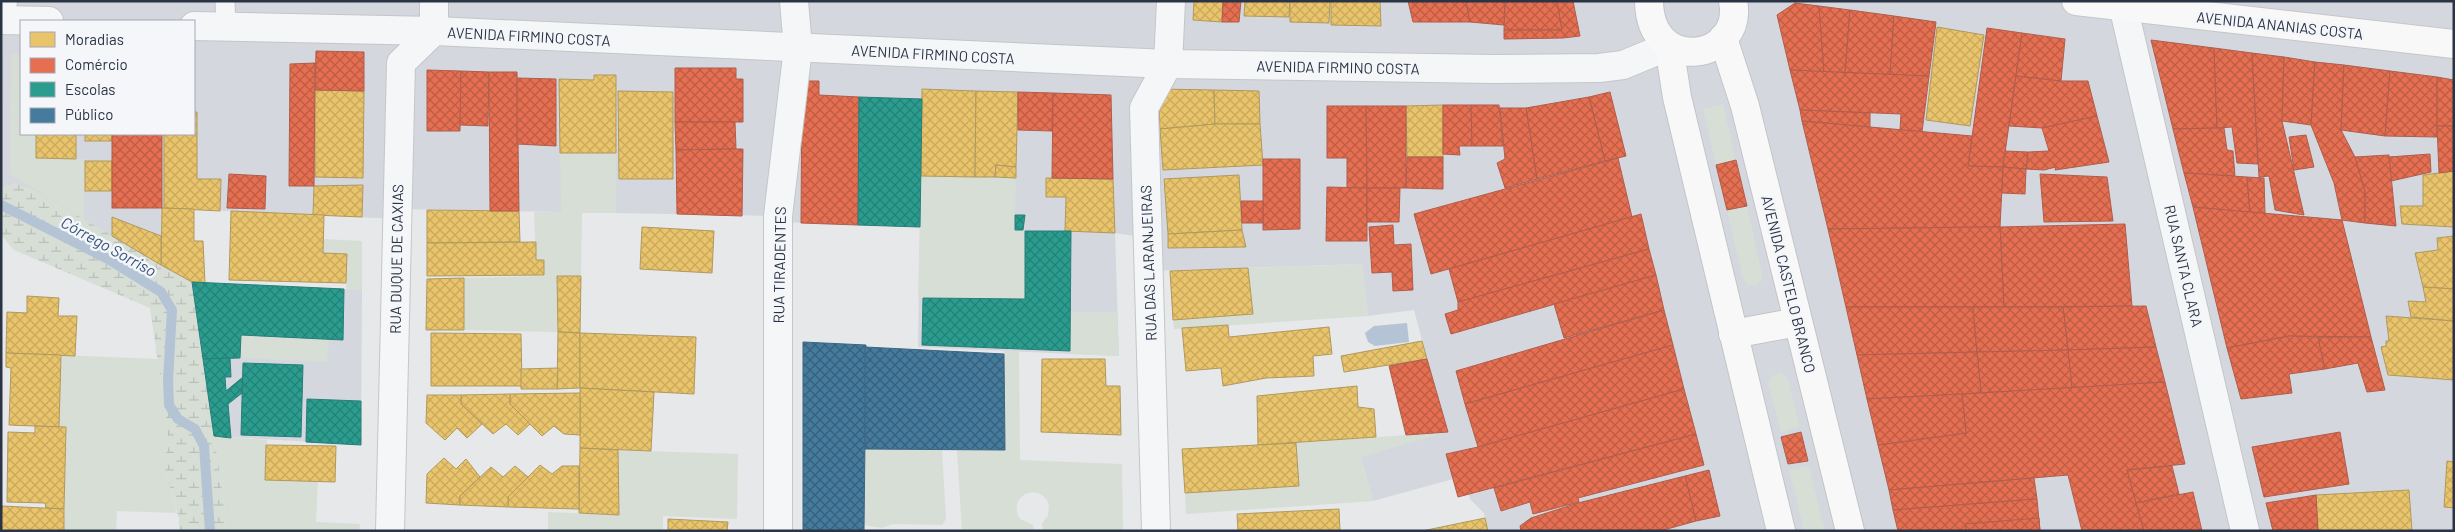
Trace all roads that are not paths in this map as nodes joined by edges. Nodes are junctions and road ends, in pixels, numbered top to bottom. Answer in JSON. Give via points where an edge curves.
{"nodes":[{"id":1,"x":3,"y":1,"type":"edge"},
{"id":2,"x":434,"y":1,"type":"edge"},
{"id":3,"x":794,"y":1,"type":"edge"},
{"id":4,"x":1171,"y":1,"type":"edge"},
{"id":5,"x":1649,"y":1,"type":"edge"},
{"id":6,"x":1733,"y":1,"type":"edge"},
{"id":7,"x":2076,"y":1,"type":"edge"},
{"id":8,"x":2123,"y":4,"type":"edge"},
{"id":9,"x":1,"y":13,"type":"edge"},
{"id":10,"x":225,"y":14,"type":"edge"},
{"id":11,"x":1,"y":20,"type":"edge"},
{"id":12,"x":20,"y":20,"type":"edge"},
{"id":13,"x":195,"y":26,"type":"edge"},
{"id":14,"x":434,"y":31,"type":"junction"},
{"id":15,"x":1724,"y":38,"type":"junction"},
{"id":16,"x":2454,"y":44,"type":"edge"},
{"id":17,"x":1669,"y":46,"type":"junction"},
{"id":18,"x":798,"y":48,"type":"junction"},
{"id":19,"x":1168,"y":64,"type":"junction"},
{"id":20,"x":1798,"y":322,"type":"junction"},
{"id":21,"x":1733,"y":334,"type":"junction"},
{"id":22,"x":390,"y":531,"type":"edge"},
{"id":23,"x":778,"y":531,"type":"edge"},
{"id":24,"x":1156,"y":531,"type":"edge"},
{"id":25,"x":1781,"y":531,"type":"edge"},
{"id":26,"x":1850,"y":531,"type":"edge"},
{"id":27,"x":2245,"y":531,"type":"edge"}],
"edges":[{"from":1,"to":9,"type":"street"},
{"from":2,"to":14,"type":"street"},
{"from":3,"to":18,"type":"street","name":"RUA TIRADENTES"},
{"from":4,"to":19,"type":"street","name":"RUA DAS LARANJEIRAS"},
{"from":5,"to":17,"type":"main road","via":[[1649,18],[1656,34]]},
{"from":6,"to":15,"type":"main road","via":[[1732,25]]},
{"from":7,"to":8,"type":"main road","name":"AVENIDA ANANIAS COSTA"},
{"from":8,"to":16,"type":"main road","name":"AVENIDA ANANIAS COSTA"},
{"from":8,"to":27,"type":"street","name":"RUA SANTA CLARA"},
{"from":10,"to":13,"type":"street","name":"AVENIDA FIRMINO COSTA"},
{"from":10,"to":14,"type":"street","name":"AVENIDA FIRMINO COSTA"},
{"from":11,"to":12,"type":"street"},
{"from":14,"to":18,"type":"street","name":"AVENIDA FIRMINO COSTA"},
{"from":14,"to":22,"type":"street","name":"RUA DUQUE DE CAXIAS","via":[[401,63]]},
{"from":15,"to":17,"type":"main road","via":[[1712,48],[1698,52],[1682,52]]},
{"from":15,"to":20,"type":"main road","name":"AVENIDA CASTELO BRANCO","via":[[1745,106]]},
{"from":17,"to":19,"type":"street","name":"AVENIDA FIRMINO COSTA","via":[[1623,65],[1599,68]]},
{"from":17,"to":21,"type":"main road","via":[[1677,97]]},
{"from":18,"to":19,"type":"street","name":"AVENIDA FIRMINO COSTA"},
{"from":18,"to":23,"type":"street","name":"RUA TIRADENTES","via":[[778,216]]},
{"from":19,"to":24,"type":"street","name":"RUA DAS LARANJEIRAS","via":[[1144,108]]},
{"from":20,"to":21,"type":"main road"},
{"from":20,"to":26,"type":"main road","name":"AVENIDA CASTELO BRANCO"},
{"from":21,"to":25,"type":"main road"}]}
